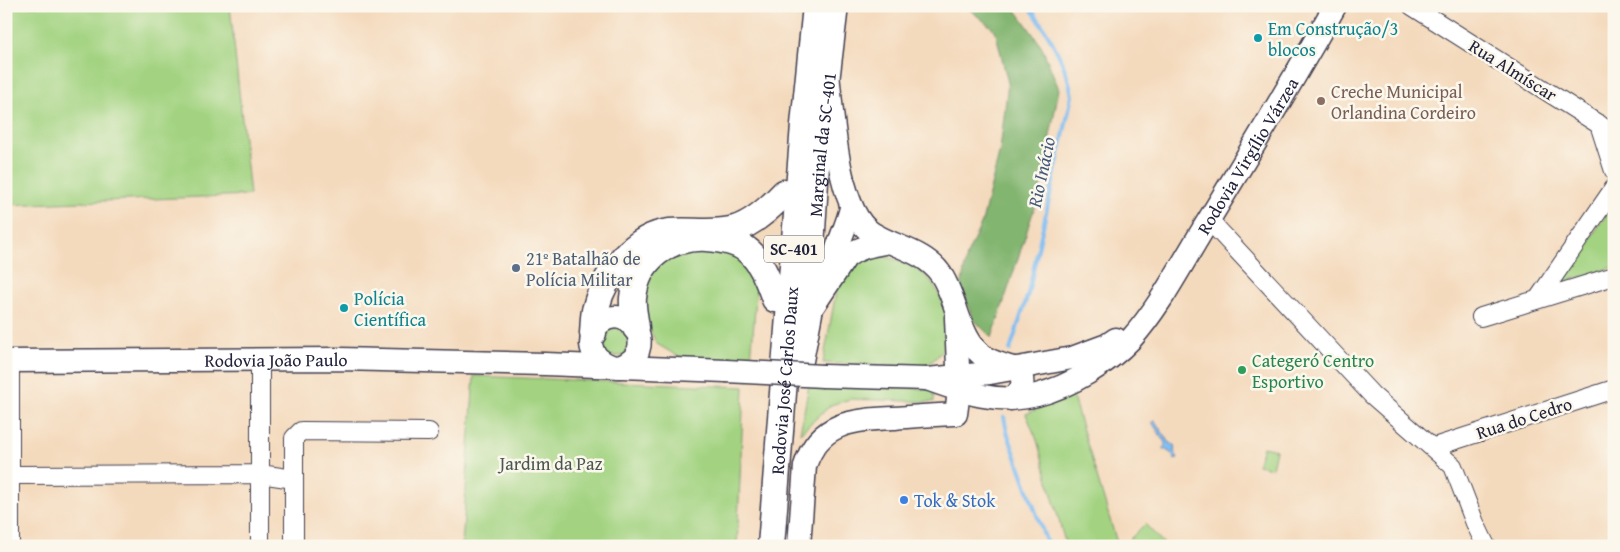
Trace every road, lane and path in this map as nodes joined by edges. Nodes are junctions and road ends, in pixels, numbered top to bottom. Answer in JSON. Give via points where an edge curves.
{"nodes":[{"id":1,"x":800,"y":6,"type":"edge"},
{"id":2,"x":816,"y":6,"type":"edge"},
{"id":3,"x":837,"y":6,"type":"edge"},
{"id":4,"x":1335,"y":6,"type":"edge"},
{"id":5,"x":1412,"y":6,"type":"edge"},
{"id":6,"x":828,"y":75,"type":"junction"},
{"id":7,"x":1606,"y":129,"type":"edge"},
{"id":8,"x":1614,"y":172,"type":"edge"},
{"id":9,"x":1614,"y":188,"type":"edge"},
{"id":10,"x":784,"y":193,"type":"junction"},
{"id":11,"x":851,"y":208,"type":"junction"},
{"id":12,"x":1209,"y":220,"type":"junction"},
{"id":13,"x":889,"y":242,"type":"junction"},
{"id":14,"x":1614,"y":276,"type":"edge"},
{"id":15,"x":829,"y":281,"type":"junction"},
{"id":16,"x":775,"y":299,"type":"junction"},
{"id":17,"x":1538,"y":299,"type":"junction"},
{"id":18,"x":1156,"y":304,"type":"junction"},
{"id":19,"x":955,"y":306,"type":"junction"},
{"id":20,"x":809,"y":313,"type":"junction"},
{"id":21,"x":1481,"y":317,"type":"dead end"},
{"id":22,"x":636,"y":328,"type":"junction"},
{"id":23,"x":593,"y":333,"type":"junction"},
{"id":24,"x":260,"y":360,"type":"junction"},
{"id":25,"x":8,"y":361,"type":"edge"},
{"id":26,"x":1052,"y":363,"type":"junction"},
{"id":27,"x":545,"y":364,"type":"junction"},
{"id":28,"x":615,"y":366,"type":"junction"},
{"id":29,"x":692,"y":370,"type":"junction"},
{"id":30,"x":1019,"y":370,"type":"junction"},
{"id":31,"x":726,"y":371,"type":"joint"},
{"id":32,"x":946,"y":381,"type":"junction"},
{"id":33,"x":1614,"y":389,"type":"edge"},
{"id":34,"x":1052,"y":390,"type":"junction"},
{"id":35,"x":1011,"y":399,"type":"junction"},
{"id":36,"x":429,"y":432,"type":"dead end"},
{"id":37,"x":1434,"y":447,"type":"junction"},
{"id":38,"x":260,"y":474,"type":"junction"},
{"id":39,"x":10,"y":475,"type":"junction"},
{"id":40,"x":294,"y":479,"type":"junction"},
{"id":41,"x":775,"y":492,"type":"junction"},
{"id":42,"x":10,"y":546,"type":"edge"},
{"id":43,"x":260,"y":546,"type":"edge"},
{"id":44,"x":294,"y":546,"type":"edge"},
{"id":45,"x":758,"y":546,"type":"edge"},
{"id":46,"x":771,"y":546,"type":"edge"},
{"id":47,"x":799,"y":546,"type":"edge"},
{"id":48,"x":1486,"y":546,"type":"edge"}],
"edges":[{"from":1,"to":10,"type":"highway","name":"Rodovia José Carlos Daux","number":"SC-401"},
{"from":2,"to":41,"type":"highway","name":"Rodovia José Carlos Daux","number":"SC-401"},
{"from":3,"to":6,"type":"main road","name":"Marginal da SC-401"},
{"from":4,"to":12,"type":"main road","name":"Rodovia Virgílio Várzea"},
{"from":5,"to":7,"type":"street","name":"Rua Almíscar"},
{"from":6,"to":11,"type":"main road","via":[[843,179]]},
{"from":6,"to":20,"type":"main road","name":"Marginal da SC-401","via":[[818,165]]},
{"from":7,"to":8,"type":"street"},
{"from":9,"to":17,"type":"street"},
{"from":10,"to":16,"type":"highway","name":"Rodovia José Carlos Daux","number":"SC-401"},
{"from":10,"to":23,"type":"highway","via":[[749,223],[734,229],[668,232],[635,247],[621,260],[604,285],[595,308]]},
{"from":11,"to":13,"type":"main road","via":[[862,225]]},
{"from":11,"to":15,"type":"main road","via":[[835,252]]},
{"from":12,"to":18,"type":"main road","name":"Rodovia Virgílio Várzea"},
{"from":12,"to":37,"type":"street","via":[[1372,395],[1399,421]]},
{"from":13,"to":15,"type":"main road","via":[[853,251]]},
{"from":13,"to":19,"type":"main road","via":[[933,264],[942,275]]},
{"from":14,"to":17,"type":"street"},
{"from":15,"to":20,"type":"main road"},
{"from":16,"to":22,"type":"highway","via":[[762,268],[747,249],[718,239],[696,237],[658,250],[645,265],[633,300]]},
{"from":16,"to":45,"type":"highway","name":"Rodovia José Carlos Daux","number":"SC-401"},
{"from":17,"to":21,"type":"street"},
{"from":18,"to":26,"type":"main road","name":"Rodovia Virgílio Várzea","via":[[1107,346]]},
{"from":18,"to":34,"type":"main road","name":"Rodovia Virgílio Várzea","via":[[1131,338],[1113,355]]},
{"from":19,"to":30,"type":"main road","via":[[977,352]]},
{"from":19,"to":32,"type":"main road","via":[[956,351]]},
{"from":20,"to":41,"type":"highway"},
{"from":22,"to":23,"type":"main road","via":[[617,318],[602,322]]},
{"from":22,"to":28,"type":"main road","via":[[640,344],[638,352],[633,359]]},
{"from":22,"to":29,"type":"main road","name":"Rodovia João Paulo","via":[[660,355]]},
{"from":23,"to":27,"type":"main road","name":"Rodovia João Paulo","via":[[575,349]]},
{"from":23,"to":28,"type":"main road","via":[[591,344],[594,354],[601,362]]},
{"from":24,"to":25,"type":"main road","name":"Rodovia João Paulo"},
{"from":24,"to":27,"type":"main road","name":"Rodovia João Paulo"},
{"from":24,"to":38,"type":"street"},
{"from":25,"to":39,"type":"street"},
{"from":26,"to":30,"type":"main road","name":"Rodovia Virgílio Várzea"},
{"from":26,"to":34,"type":"main road","via":[[1043,373],[1046,385]]},
{"from":27,"to":28,"type":"main road","name":"Rodovia João Paulo"},
{"from":28,"to":29,"type":"main road","name":"Rodovia João Paulo"},
{"from":29,"to":31,"type":"main road","name":"Rodovia João Paulo"},
{"from":30,"to":32,"type":"main road","name":"Rodovia Virgílio Várzea"},
{"from":30,"to":35,"type":"main road","via":[[1022,389]]},
{"from":31,"to":32,"type":"main road","name":"Rodovia Virgílio Várzea","bridge":true},
{"from":32,"to":35,"type":"main road","name":"Rodovia Virgílio Várzea","via":[[980,396]]},
{"from":32,"to":47,"type":"main road","via":[[956,414],[851,422],[821,438],[805,466]]},
{"from":33,"to":37,"type":"street","name":"Rua do Cedro"},
{"from":34,"to":35,"type":"main road","name":"Rodovia Virgílio Várzea"},
{"from":36,"to":40,"type":"street","via":[[301,431],[294,438]]},
{"from":37,"to":48,"type":"street","via":[[1456,471]]},
{"from":38,"to":39,"type":"street"},
{"from":38,"to":40,"type":"street"},
{"from":38,"to":43,"type":"street"},
{"from":39,"to":42,"type":"street"},
{"from":40,"to":44,"type":"street"},
{"from":41,"to":46,"type":"highway","name":"Rodovia José Carlos Daux","number":"SC-401"}]}
